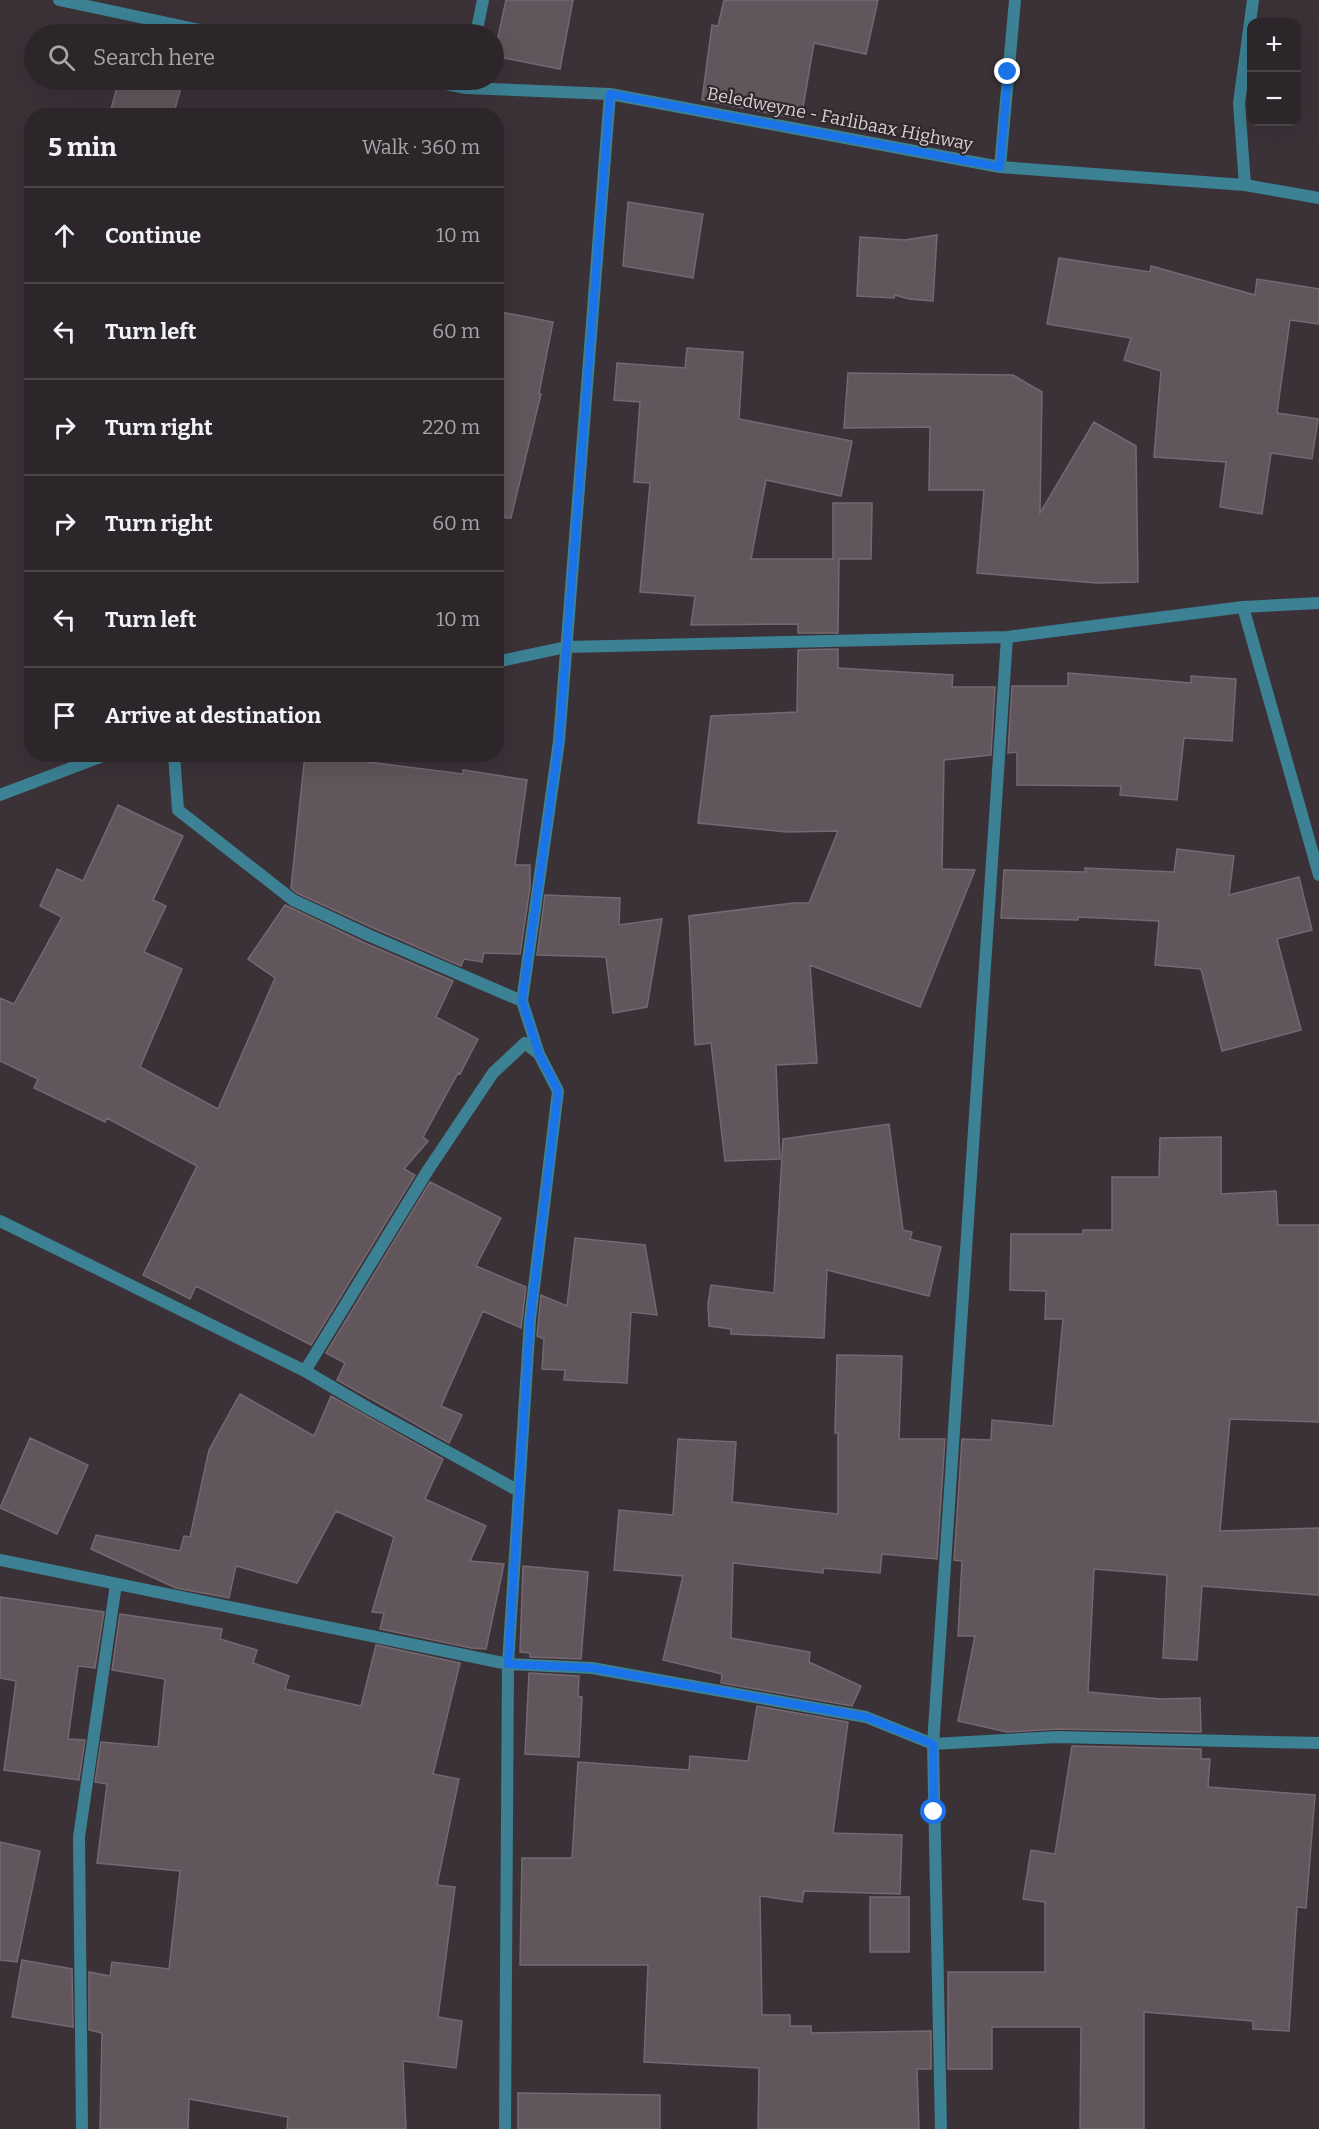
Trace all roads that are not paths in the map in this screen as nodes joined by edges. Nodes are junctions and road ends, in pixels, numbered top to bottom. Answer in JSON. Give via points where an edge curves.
{"nodes":[{"id":1,"x":59,"y":0,"type":"edge"},
{"id":2,"x":483,"y":0,"type":"edge"},
{"id":3,"x":1015,"y":0,"type":"edge"},
{"id":4,"x":1253,"y":0,"type":"edge"},
{"id":5,"x":172,"y":24,"type":"edge"},
{"id":6,"x":478,"y":24,"type":"edge"},
{"id":7,"x":504,"y":87,"type":"edge"},
{"id":8,"x":610,"y":94,"type":"junction"},
{"id":9,"x":1000,"y":167,"type":"junction"},
{"id":10,"x":1245,"y":185,"type":"junction"},
{"id":11,"x":1319,"y":198,"type":"edge"},
{"id":12,"x":1319,"y":603,"type":"edge"},
{"id":13,"x":1243,"y":607,"type":"junction"},
{"id":14,"x":1007,"y":637,"type":"junction"},
{"id":15,"x":566,"y":647,"type":"junction"},
{"id":16,"x":504,"y":660,"type":"edge"},
{"id":17,"x":87,"y":762,"type":"edge"},
{"id":18,"x":175,"y":762,"type":"edge"},
{"id":19,"x":0,"y":795,"type":"edge"},
{"id":20,"x":1319,"y":874,"type":"edge"},
{"id":21,"x":522,"y":1001,"type":"junction"},
{"id":22,"x":539,"y":1054,"type":"junction"},
{"id":23,"x":0,"y":1221,"type":"edge"},
{"id":24,"x":305,"y":1371,"type":"junction"},
{"id":25,"x":518,"y":1490,"type":"junction"},
{"id":26,"x":0,"y":1560,"type":"edge"},
{"id":27,"x":116,"y":1584,"type":"junction"},
{"id":28,"x":508,"y":1664,"type":"junction"},
{"id":29,"x":1319,"y":1743,"type":"edge"},
{"id":30,"x":933,"y":1744,"type":"junction"},
{"id":31,"x":82,"y":2129,"type":"edge"},
{"id":32,"x":505,"y":2129,"type":"edge"},
{"id":33,"x":941,"y":2129,"type":"edge"}],
"edges":[{"from":1,"to":5,"type":"street"},
{"from":2,"to":6,"type":"street"},
{"from":3,"to":9,"type":"street"},
{"from":4,"to":10,"type":"street","via":[[1239,103]]},
{"from":7,"to":8,"type":"street","name":"Beledweyne - Farlibaax Highway"},
{"from":8,"to":9,"type":"street","name":"Beledweyne - Farlibaax Highway"},
{"from":8,"to":15,"type":"street"},
{"from":9,"to":10,"type":"street","name":"Beledweyne - Farlibaax Highway"},
{"from":10,"to":11,"type":"street","name":"Beledweyne - Farlibaax Highway"},
{"from":12,"to":13,"type":"street"},
{"from":13,"to":14,"type":"street"},
{"from":13,"to":20,"type":"street"},
{"from":14,"to":15,"type":"street"},
{"from":14,"to":30,"type":"street"},
{"from":15,"to":16,"type":"street"},
{"from":15,"to":21,"type":"street","via":[[559,741]]},
{"from":17,"to":19,"type":"street"},
{"from":18,"to":21,"type":"street","via":[[178,810],[293,900]]},
{"from":21,"to":22,"type":"street"},
{"from":22,"to":24,"type":"street","via":[[525,1043],[493,1073],[428,1170]]},
{"from":22,"to":25,"type":"street","via":[[558,1091],[530,1320]]},
{"from":23,"to":24,"type":"street"},
{"from":24,"to":25,"type":"street"},
{"from":25,"to":28,"type":"street"},
{"from":26,"to":27,"type":"street"},
{"from":27,"to":28,"type":"street"},
{"from":27,"to":31,"type":"street","via":[[79,1837]]},
{"from":28,"to":30,"type":"street","via":[[592,1668],[866,1717]]},
{"from":28,"to":32,"type":"street"},
{"from":29,"to":30,"type":"street","via":[[1057,1737]]},
{"from":30,"to":33,"type":"street"}]}
